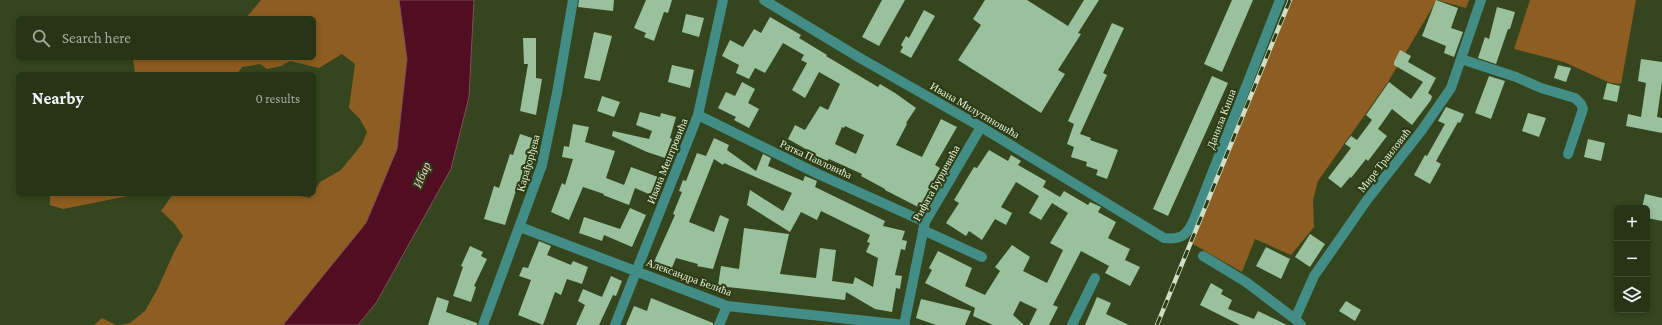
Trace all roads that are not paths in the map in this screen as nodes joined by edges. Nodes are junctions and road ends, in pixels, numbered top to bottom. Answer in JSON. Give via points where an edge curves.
{"nodes":[{"id":1,"x":573,"y":0,"type":"edge"},
{"id":2,"x":723,"y":0,"type":"edge"},
{"id":3,"x":764,"y":0,"type":"edge"},
{"id":4,"x":1280,"y":0,"type":"edge"},
{"id":5,"x":1481,"y":0,"type":"edge"},
{"id":6,"x":1461,"y":59,"type":"junction"},
{"id":7,"x":698,"y":115,"type":"junction"},
{"id":8,"x":981,"y":127,"type":"junction"},
{"id":9,"x":1568,"y":154,"type":"dead end"},
{"id":10,"x":924,"y":226,"type":"junction"},
{"id":11,"x":520,"y":227,"type":"junction"},
{"id":12,"x":1174,"y":239,"type":"joint"},
{"id":13,"x":1203,"y":256,"type":"dead end"},
{"id":14,"x":982,"y":257,"type":"dead end"},
{"id":15,"x":636,"y":271,"type":"junction"},
{"id":16,"x":1095,"y":278,"type":"dead end"},
{"id":17,"x":726,"y":306,"type":"junction"},
{"id":18,"x":1298,"y":322,"type":"edge"},
{"id":19,"x":483,"y":325,"type":"edge"},
{"id":20,"x":615,"y":325,"type":"edge"},
{"id":21,"x":719,"y":325,"type":"edge"},
{"id":22,"x":905,"y":325,"type":"edge"},
{"id":23,"x":1072,"y":325,"type":"edge"}],
"edges":[{"from":1,"to":11,"type":"street","name":"Карађорђева","via":[[542,165]]},
{"from":2,"to":7,"type":"street","name":"Ивана Мештровића"},
{"from":3,"to":8,"type":"street","name":"Ивана Милутиновића"},
{"from":4,"to":12,"type":"street","name":"Данила Киша","via":[[1193,222],[1184,235]]},
{"from":5,"to":6,"type":"street","name":"Мире Траиловић"},
{"from":6,"to":9,"type":"street","via":[[1579,100],[1583,109]]},
{"from":6,"to":18,"type":"street","name":"Мире Траиловић","via":[[1450,88],[1422,130],[1367,200],[1314,276]]},
{"from":7,"to":10,"type":"street","name":"Ратка Павловића"},
{"from":7,"to":15,"type":"street","name":"Ивана Мештровића"},
{"from":8,"to":10,"type":"street","name":"Рифата Бурџевића"},
{"from":8,"to":12,"type":"street","name":"Ивана Милутиновића","via":[[1164,238]]},
{"from":10,"to":14,"type":"street","name":"Ратка Павловића"},
{"from":10,"to":22,"type":"street","name":"Рифата Бурџевића"},
{"from":11,"to":15,"type":"street","name":"Александра Белића"},
{"from":11,"to":19,"type":"street","name":"Карађорђева"},
{"from":13,"to":18,"type":"street","via":[[1246,282]]},
{"from":15,"to":17,"type":"street","name":"Александра Белића"},
{"from":15,"to":20,"type":"street","name":"Ивана Мештровића"},
{"from":16,"to":23,"type":"street"},
{"from":17,"to":21,"type":"street"},
{"from":17,"to":22,"type":"street","name":"Александра Белића"}]}
